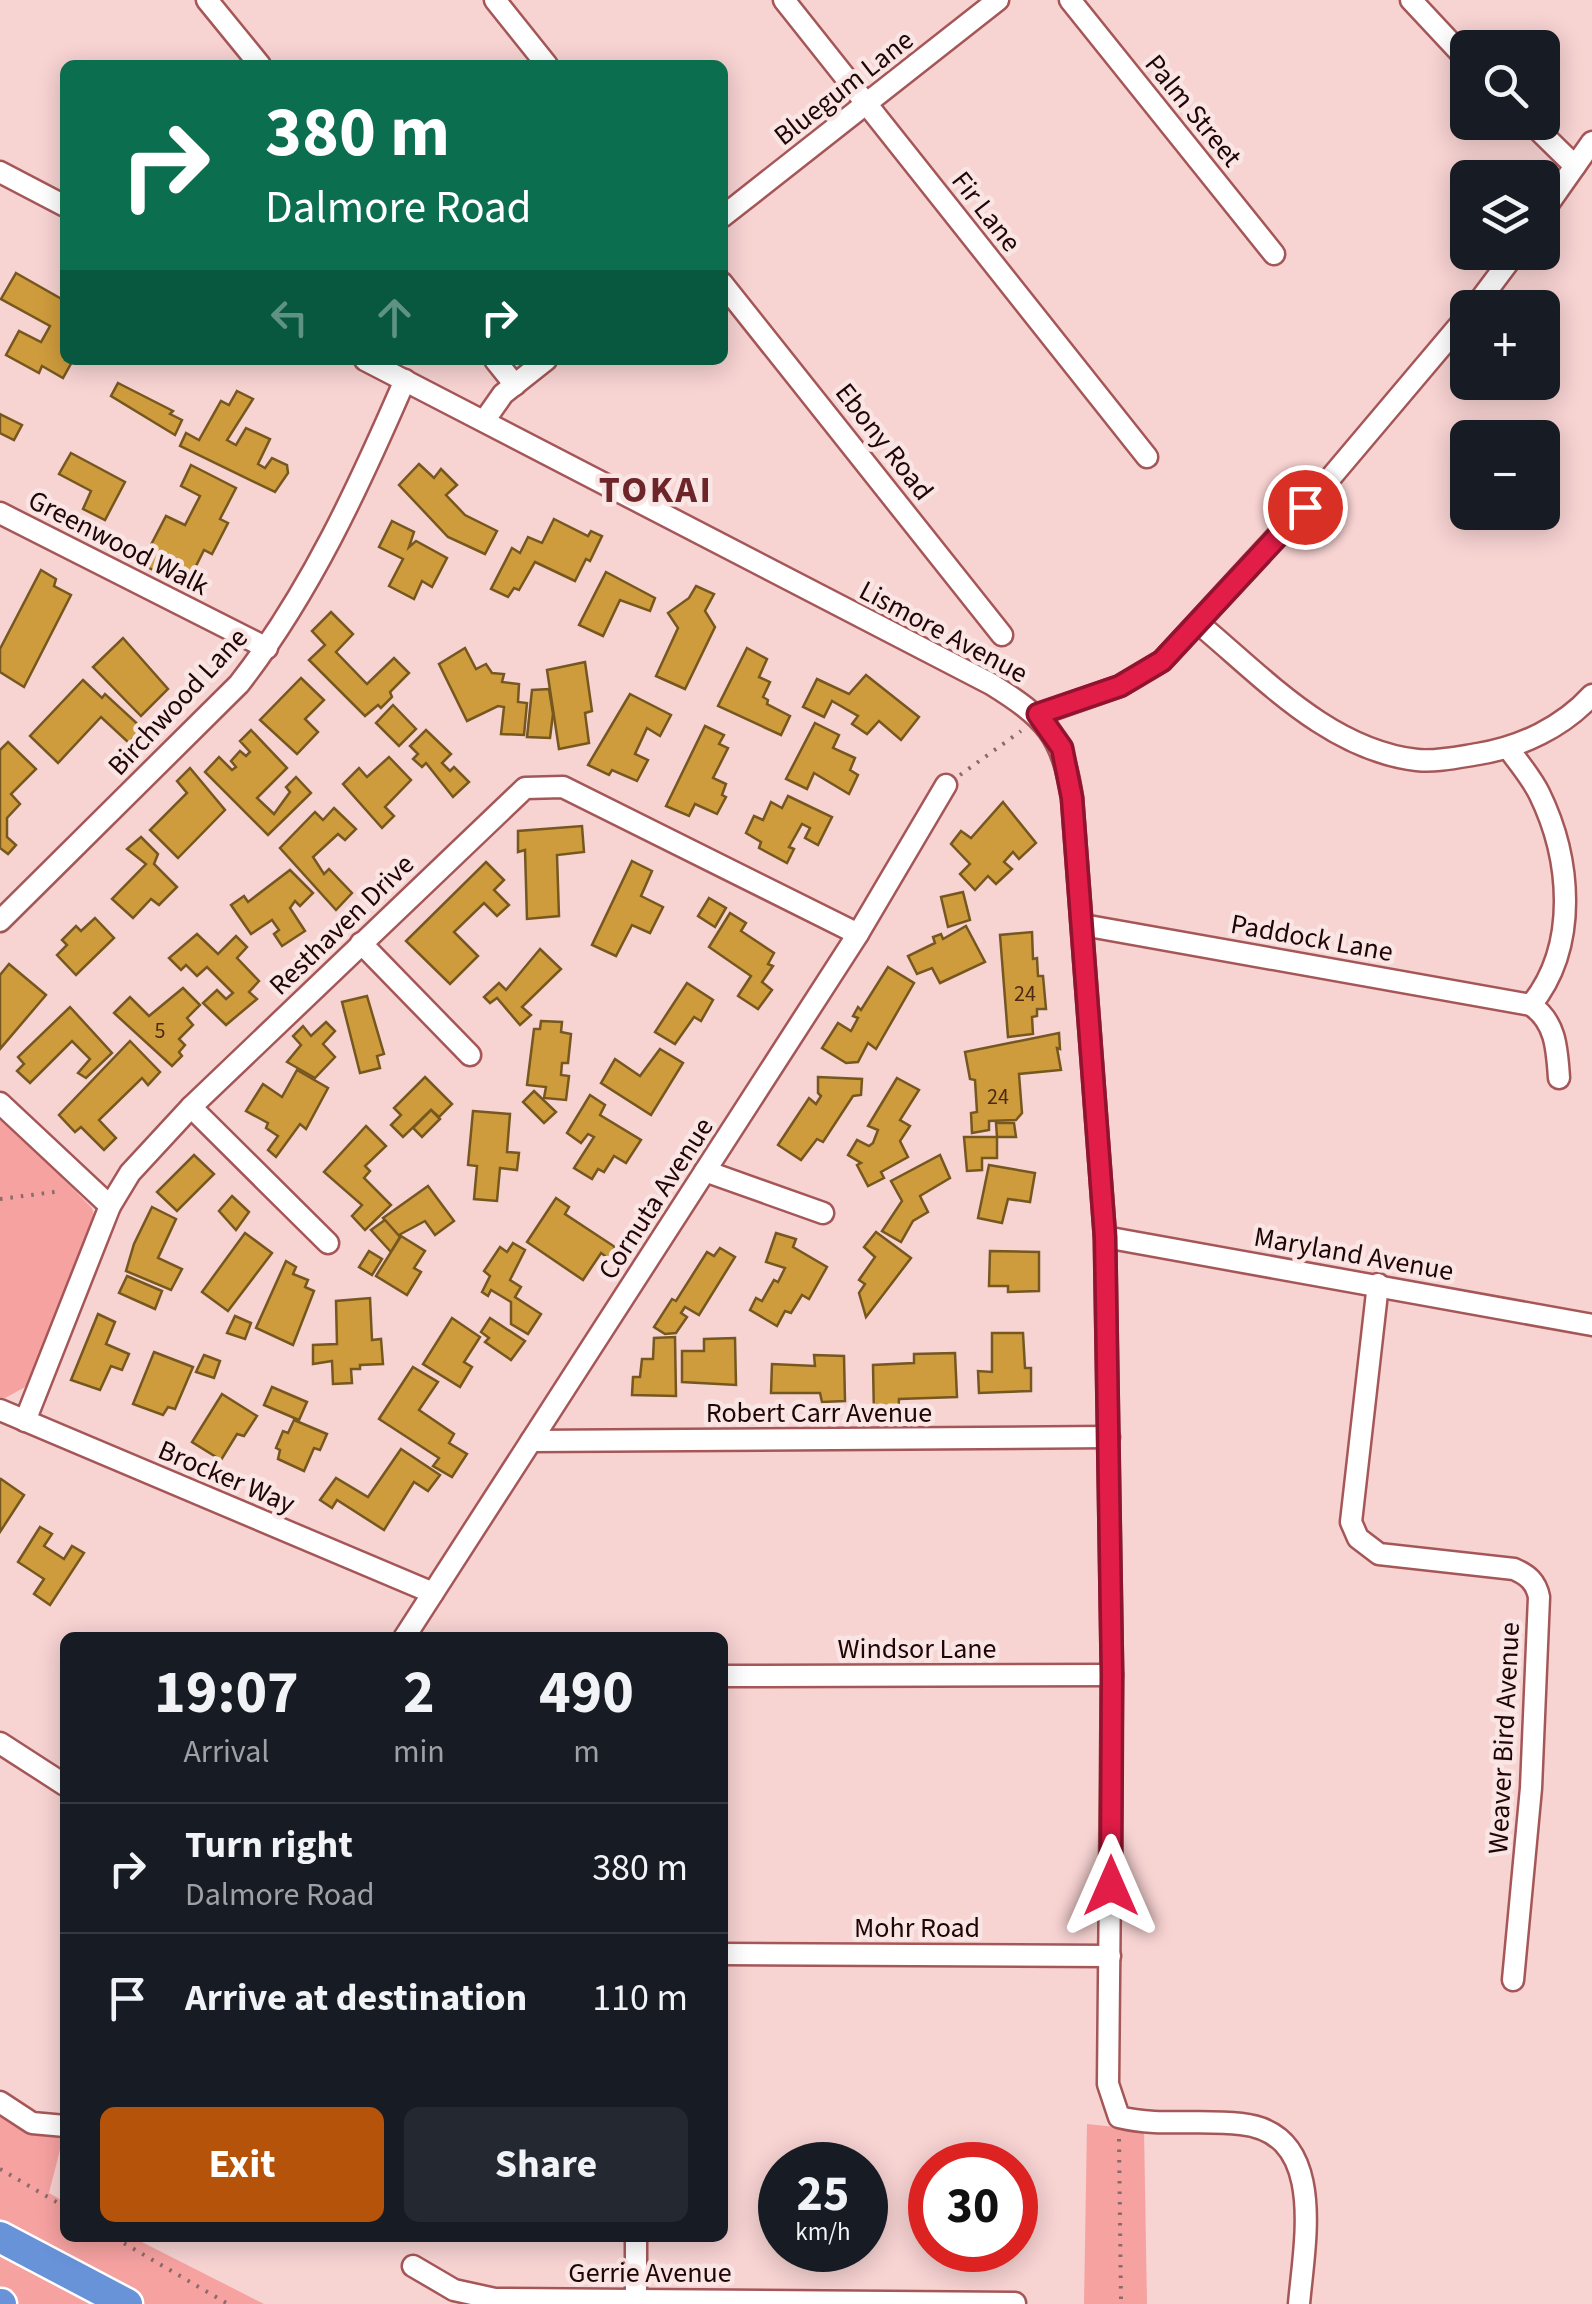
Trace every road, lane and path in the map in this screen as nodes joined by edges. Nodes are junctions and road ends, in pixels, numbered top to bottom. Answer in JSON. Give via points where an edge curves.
{"nodes":[{"id":1,"x":208,"y":0,"type":"edge"},
{"id":2,"x":495,"y":0,"type":"edge"},
{"id":3,"x":784,"y":0,"type":"edge"},
{"id":4,"x":998,"y":0,"type":"edge"},
{"id":5,"x":1070,"y":0,"type":"edge"},
{"id":6,"x":1410,"y":0,"type":"edge"},
{"id":7,"x":1450,"y":43,"type":"edge"},
{"id":8,"x":256,"y":60,"type":"edge"},
{"id":9,"x":543,"y":60,"type":"edge"},
{"id":10,"x":866,"y":104,"type":"junction"},
{"id":11,"x":1548,"y":140,"type":"edge"},
{"id":12,"x":1592,"y":142,"type":"edge"},
{"id":13,"x":1574,"y":166,"type":"junction"},
{"id":14,"x":0,"y":172,"type":"edge"},
{"id":15,"x":1560,"y":187,"type":"edge"},
{"id":16,"x":60,"y":203,"type":"edge"},
{"id":17,"x":728,"y":212,"type":"edge"},
{"id":18,"x":1274,"y":254,"type":"dead end"},
{"id":19,"x":728,"y":291,"type":"edge"},
{"id":20,"x":1450,"y":336,"type":"edge"},
{"id":21,"x":375,"y":365,"type":"edge"},
{"id":22,"x":499,"y":365,"type":"edge"},
{"id":23,"x":540,"y":365,"type":"edge"},
{"id":24,"x":405,"y":380,"type":"junction"},
{"id":25,"x":515,"y":385,"type":"junction"},
{"id":26,"x":484,"y":422,"type":"junction"},
{"id":27,"x":1147,"y":457,"type":"dead end"},
{"id":28,"x":0,"y":513,"type":"edge"},
{"id":29,"x":1198,"y":623,"type":"junction"},
{"id":30,"x":1002,"y":635,"type":"dead end"},
{"id":31,"x":267,"y":648,"type":"junction"},
{"id":32,"x":1592,"y":695,"type":"edge"},
{"id":33,"x":1041,"y":718,"type":"junction"},
{"id":34,"x":1508,"y":748,"type":"junction"},
{"id":35,"x":946,"y":785,"type":"joint"},
{"id":36,"x":4,"y":909,"type":"edge"},
{"id":37,"x":1083,"y":925,"type":"junction"},
{"id":38,"x":858,"y":934,"type":"junction"},
{"id":39,"x":361,"y":943,"type":"junction"},
{"id":40,"x":1531,"y":1004,"type":"junction"},
{"id":41,"x":470,"y":1055,"type":"dead end"},
{"id":42,"x":1558,"y":1078,"type":"dead end"},
{"id":43,"x":0,"y":1102,"type":"edge"},
{"id":44,"x":191,"y":1107,"type":"junction"},
{"id":45,"x":705,"y":1171,"type":"junction"},
{"id":46,"x":87,"y":1188,"type":"junction"},
{"id":47,"x":0,"y":1199,"type":"edge"},
{"id":48,"x":110,"y":1206,"type":"junction"},
{"id":49,"x":822,"y":1213,"type":"dead end"},
{"id":50,"x":1105,"y":1237,"type":"junction"},
{"id":51,"x":328,"y":1242,"type":"dead end"},
{"id":52,"x":1378,"y":1284,"type":"junction"},
{"id":53,"x":1592,"y":1326,"type":"edge"},
{"id":54,"x":0,"y":1410,"type":"edge"},
{"id":55,"x":24,"y":1421,"type":"junction"},
{"id":56,"x":1108,"y":1437,"type":"junction"},
{"id":57,"x":531,"y":1441,"type":"junction"},
{"id":58,"x":433,"y":1593,"type":"junction"},
{"id":59,"x":408,"y":1632,"type":"edge"},
{"id":60,"x":1112,"y":1675,"type":"junction"},
{"id":61,"x":728,"y":1676,"type":"edge"},
{"id":62,"x":0,"y":1743,"type":"edge"},
{"id":63,"x":60,"y":1782,"type":"edge"},
{"id":64,"x":728,"y":1954,"type":"edge"},
{"id":65,"x":1110,"y":1956,"type":"junction"},
{"id":66,"x":1512,"y":1980,"type":"dead end"},
{"id":67,"x":0,"y":2102,"type":"edge"},
{"id":68,"x":1119,"y":2117,"type":"junction"},
{"id":69,"x":60,"y":2126,"type":"edge"},
{"id":70,"x":0,"y":2169,"type":"edge"},
{"id":71,"x":60,"y":2204,"type":"edge"},
{"id":72,"x":0,"y":2237,"type":"edge"},
{"id":73,"x":122,"y":2242,"type":"edge"},
{"id":74,"x":636,"y":2242,"type":"edge"},
{"id":75,"x":412,"y":2266,"type":"dead end"},
{"id":76,"x":636,"y":2300,"type":"junction"},
{"id":77,"x":1015,"y":2302,"type":"edge"},
{"id":78,"x":884,"y":2303,"type":"edge"},
{"id":79,"x":127,"y":2304,"type":"edge"},
{"id":80,"x":228,"y":2304,"type":"edge"},
{"id":81,"x":1121,"y":2304,"type":"edge"},
{"id":82,"x":1299,"y":2304,"type":"edge"}],
"edges":[{"from":1,"to":8,"type":"street"},
{"from":2,"to":9,"type":"street"},
{"from":3,"to":10,"type":"street","name":"Fir Lane"},
{"from":4,"to":10,"type":"street","name":"Bluegum Lane"},
{"from":5,"to":18,"type":"street","name":"Palm Street"},
{"from":6,"to":7,"type":"street"},
{"from":10,"to":17,"type":"street","name":"Bluegum Lane"},
{"from":10,"to":27,"type":"street","name":"Fir Lane"},
{"from":11,"to":13,"type":"street"},
{"from":12,"to":13,"type":"street"},
{"from":13,"to":15,"type":"street"},
{"from":14,"to":16,"type":"street"},
{"from":19,"to":30,"type":"street","name":"Ebony Road"},
{"from":20,"to":29,"type":"street"},
{"from":21,"to":24,"type":"street","name":"Lismore Avenue"},
{"from":22,"to":25,"type":"street"},
{"from":23,"to":25,"type":"street"},
{"from":24,"to":26,"type":"street","name":"Lismore Avenue"},
{"from":24,"to":31,"type":"street","name":"Birchwood Lane","via":[[366,468]]},
{"from":25,"to":26,"type":"street"},
{"from":26,"to":33,"type":"street","name":"Lismore Avenue","via":[[990,684]]},
{"from":28,"to":31,"type":"street","name":"Greenwood Walk"},
{"from":29,"to":33,"type":"street","via":[[1142,676]]},
{"from":29,"to":34,"type":"street","via":[[1311,717],[1352,741],[1420,760]]},
{"from":31,"to":36,"type":"street","name":"Birchwood Lane","via":[[239,684]]},
{"from":32,"to":34,"type":"street","via":[[1543,733]]},
{"from":33,"to":35,"type":"path"},
{"from":33,"to":37,"type":"street","name":"Lismore Avenue","via":[[1066,761]]},
{"from":34,"to":40,"type":"street","via":[[1538,791],[1566,880],[1554,967]]},
{"from":35,"to":38,"type":"street","name":"Cornuta Avenue"},
{"from":37,"to":40,"type":"street","name":"Paddock Lane"},
{"from":37,"to":50,"type":"street","name":"Lismore Avenue"},
{"from":38,"to":39,"type":"street","name":"Resthaven Drive","via":[[564,788],[546,785],[524,788],[508,800]]},
{"from":38,"to":45,"type":"street","name":"Cornuta Avenue"},
{"from":39,"to":41,"type":"street"},
{"from":39,"to":44,"type":"street","name":"Resthaven Drive"},
{"from":40,"to":42,"type":"street","via":[[1552,1030]]},
{"from":43,"to":46,"type":"street"},
{"from":44,"to":48,"type":"street","name":"Resthaven Drive","via":[[130,1172]]},
{"from":44,"to":51,"type":"street"},
{"from":45,"to":49,"type":"street"},
{"from":45,"to":57,"type":"street","name":"Cornuta Avenue"},
{"from":46,"to":47,"type":"path"},
{"from":46,"to":48,"type":"street"},
{"from":48,"to":55,"type":"street","name":"Resthaven Drive"},
{"from":50,"to":52,"type":"street","name":"Maryland Avenue"},
{"from":50,"to":56,"type":"street","name":"Lismore Avenue"},
{"from":52,"to":53,"type":"street","name":"Maryland Avenue"},
{"from":52,"to":66,"type":"street","name":"Weaver Bird Avenue","via":[[1352,1522],[1358,1538],[1379,1554],[1514,1570],[1537,1586],[1531,1788]]},
{"from":54,"to":55,"type":"street","name":"Brocker Way"},
{"from":55,"to":58,"type":"street","name":"Brocker Way"},
{"from":56,"to":57,"type":"street","name":"Robert Carr Avenue"},
{"from":56,"to":60,"type":"street","name":"Lismore Avenue"},
{"from":57,"to":58,"type":"street","name":"Cornuta Avenue"},
{"from":58,"to":59,"type":"street","name":"Cornuta Avenue"},
{"from":60,"to":61,"type":"street","name":"Windsor Lane"},
{"from":60,"to":65,"type":"street","name":"Lismore Avenue"},
{"from":62,"to":63,"type":"street"},
{"from":64,"to":65,"type":"street","name":"Mohr Road"},
{"from":65,"to":68,"type":"street","name":"Lismore Avenue","via":[[1108,2084]]},
{"from":67,"to":69,"type":"street","via":[[32,2123]]},
{"from":68,"to":81,"type":"path"},
{"from":68,"to":82,"type":"street","via":[[1262,2127],[1286,2144],[1306,2199]]},
{"from":70,"to":71,"type":"path"},
{"from":72,"to":79,"type":"highway"},
{"from":73,"to":80,"type":"path"},
{"from":74,"to":76,"type":"street"},
{"from":75,"to":76,"type":"street","name":"Gerrie Avenue","via":[[471,2297]]},
{"from":76,"to":78,"type":"street","name":"Gerrie Avenue"},
{"from":77,"to":78,"type":"street","name":"Gerrie Avenue"}]}
